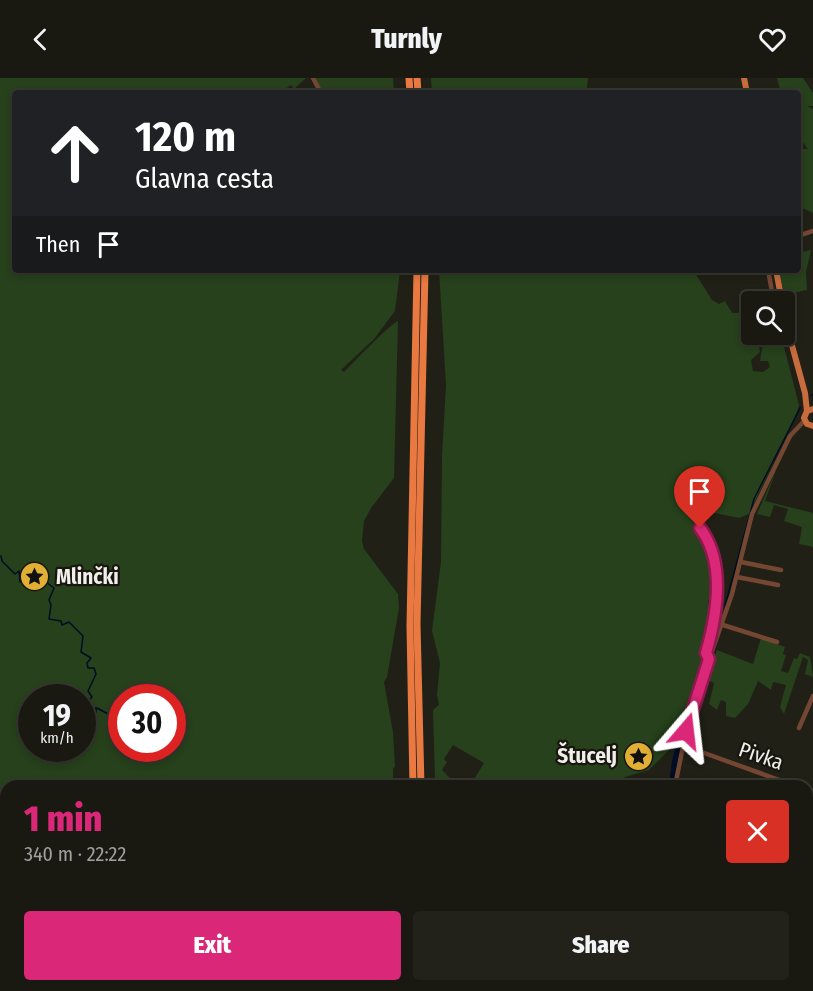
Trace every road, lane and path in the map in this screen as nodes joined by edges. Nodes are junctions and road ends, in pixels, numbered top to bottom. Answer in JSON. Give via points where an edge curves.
{"nodes":[{"id":1,"x":417,"y":273,"type":"edge"},
{"id":2,"x":425,"y":273,"type":"edge"},
{"id":3,"x":769,"y":273,"type":"edge"},
{"id":4,"x":777,"y":273,"type":"edge"},
{"id":5,"x":772,"y":291,"type":"edge"},
{"id":6,"x":780,"y":291,"type":"edge"},
{"id":7,"x":792,"y":345,"type":"edge"},
{"id":8,"x":811,"y":409,"type":"edge"},
{"id":9,"x":805,"y":420,"type":"junction"},
{"id":10,"x":812,"y":427,"type":"edge"},
{"id":11,"x":700,"y":528,"type":"dead end"},
{"id":12,"x":741,"y":562,"type":"junction"},
{"id":13,"x":781,"y":570,"type":"dead end"},
{"id":14,"x":737,"y":577,"type":"junction"},
{"id":15,"x":778,"y":585,"type":"dead end"},
{"id":16,"x":723,"y":625,"type":"junction"},
{"id":17,"x":777,"y":642,"type":"dead end"},
{"id":18,"x":709,"y":659,"type":"junction"},
{"id":19,"x":813,"y":696,"type":"edge"},
{"id":20,"x":799,"y":728,"type":"dead end"},
{"id":21,"x":682,"y":745,"type":"junction"},
{"id":22,"x":690,"y":749,"type":"junction"},
{"id":23,"x":679,"y":760,"type":"junction"},
{"id":24,"x":413,"y":780,"type":"edge"},
{"id":25,"x":421,"y":780,"type":"edge"},
{"id":26,"x":676,"y":780,"type":"edge"},
{"id":27,"x":779,"y":780,"type":"edge"}],
"edges":[{"from":1,"to":24,"type":"highway","via":[[410,626]]},
{"from":2,"to":25,"type":"highway","via":[[417,624]]},
{"from":3,"to":5,"type":"street"},
{"from":4,"to":6,"type":"main road"},
{"from":7,"to":8,"type":"main road"},
{"from":8,"to":9,"type":"main road"},
{"from":9,"to":10,"type":"main road"},
{"from":9,"to":12,"type":"street","via":[[794,429],[752,514]]},
{"from":11,"to":18,"type":"street","via":[[716,570],[718,592],[706,653]]},
{"from":12,"to":13,"type":"street"},
{"from":12,"to":14,"type":"street"},
{"from":14,"to":15,"type":"street"},
{"from":14,"to":16,"type":"street"},
{"from":16,"to":17,"type":"street"},
{"from":16,"to":18,"type":"street"},
{"from":18,"to":21,"type":"street"},
{"from":19,"to":20,"type":"street"},
{"from":21,"to":22,"type":"street","name":"Pivka"},
{"from":21,"to":23,"type":"street"},
{"from":22,"to":23,"type":"street"},
{"from":22,"to":27,"type":"street","name":"Pivka"},
{"from":23,"to":26,"type":"street"}]}
